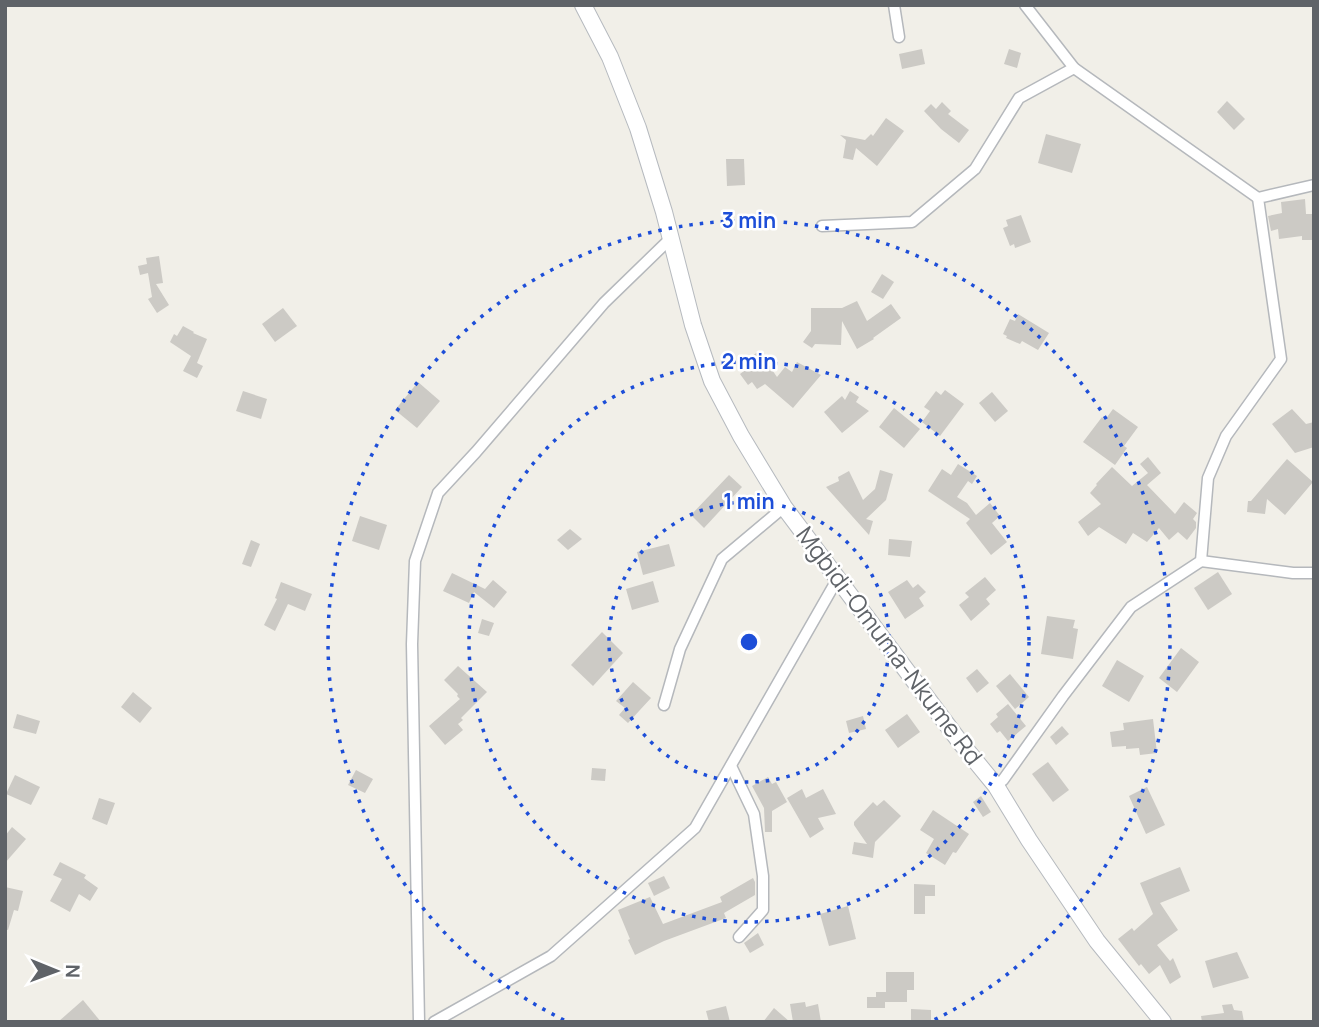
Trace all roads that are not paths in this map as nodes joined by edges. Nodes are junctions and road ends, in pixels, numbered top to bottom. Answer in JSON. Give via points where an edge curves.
{"nodes":[{"id":1,"x":583,"y":5,"type":"edge"},
{"id":2,"x":894,"y":5,"type":"edge"},
{"id":3,"x":1025,"y":5,"type":"edge"},
{"id":4,"x":899,"y":37,"type":"dead end"},
{"id":5,"x":1074,"y":68,"type":"junction"},
{"id":6,"x":1314,"y":185,"type":"edge"},
{"id":7,"x":1258,"y":198,"type":"junction"},
{"id":8,"x":822,"y":226,"type":"dead end"},
{"id":9,"x":671,"y":239,"type":"junction"},
{"id":10,"x":784,"y":507,"type":"junction"},
{"id":11,"x":1201,"y":561,"type":"junction"},
{"id":12,"x":1314,"y":573,"type":"edge"},
{"id":13,"x":838,"y":578,"type":"junction"},
{"id":14,"x":664,"y":705,"type":"dead end"},
{"id":15,"x":731,"y":766,"type":"junction"},
{"id":16,"x":996,"y":786,"type":"junction"},
{"id":17,"x":739,"y":937,"type":"dead end"},
{"id":18,"x":419,"y":1022,"type":"edge"},
{"id":19,"x":434,"y":1022,"type":"edge"},
{"id":20,"x":1163,"y":1022,"type":"edge"}],
"edges":[{"from":1,"to":9,"type":"street","name":"Mgbidi-Omuma-Nkume Rd","via":[[638,128]]},
{"from":2,"to":4,"type":"street"},
{"from":3,"to":5,"type":"street"},
{"from":5,"to":7,"type":"street"},
{"from":5,"to":8,"type":"street","via":[[1019,98],[975,169],[912,222]]},
{"from":6,"to":7,"type":"street"},
{"from":7,"to":11,"type":"street","via":[[1281,359],[1226,436],[1208,478]]},
{"from":9,"to":10,"type":"street","name":"Mgbidi-Omuma-Nkume Rd","via":[[712,382]]},
{"from":9,"to":18,"type":"street","via":[[604,303],[438,493],[415,561],[412,644]]},
{"from":10,"to":13,"type":"street","name":"Mgbidi-Omuma-Nkume Rd"},
{"from":10,"to":14,"type":"street","via":[[722,559],[681,649]]},
{"from":11,"to":12,"type":"street"},
{"from":11,"to":16,"type":"street","via":[[1131,607]]},
{"from":13,"to":15,"type":"street"},
{"from":13,"to":16,"type":"street","name":"Mgbidi-Omuma-Nkume Rd"},
{"from":15,"to":17,"type":"street","via":[[754,814],[763,876],[763,910]]},
{"from":15,"to":19,"type":"street","via":[[695,828],[551,956]]},
{"from":16,"to":20,"type":"street","name":"Mgbidi-Omuma-Nkume Rd","via":[[1097,941]]}]}
